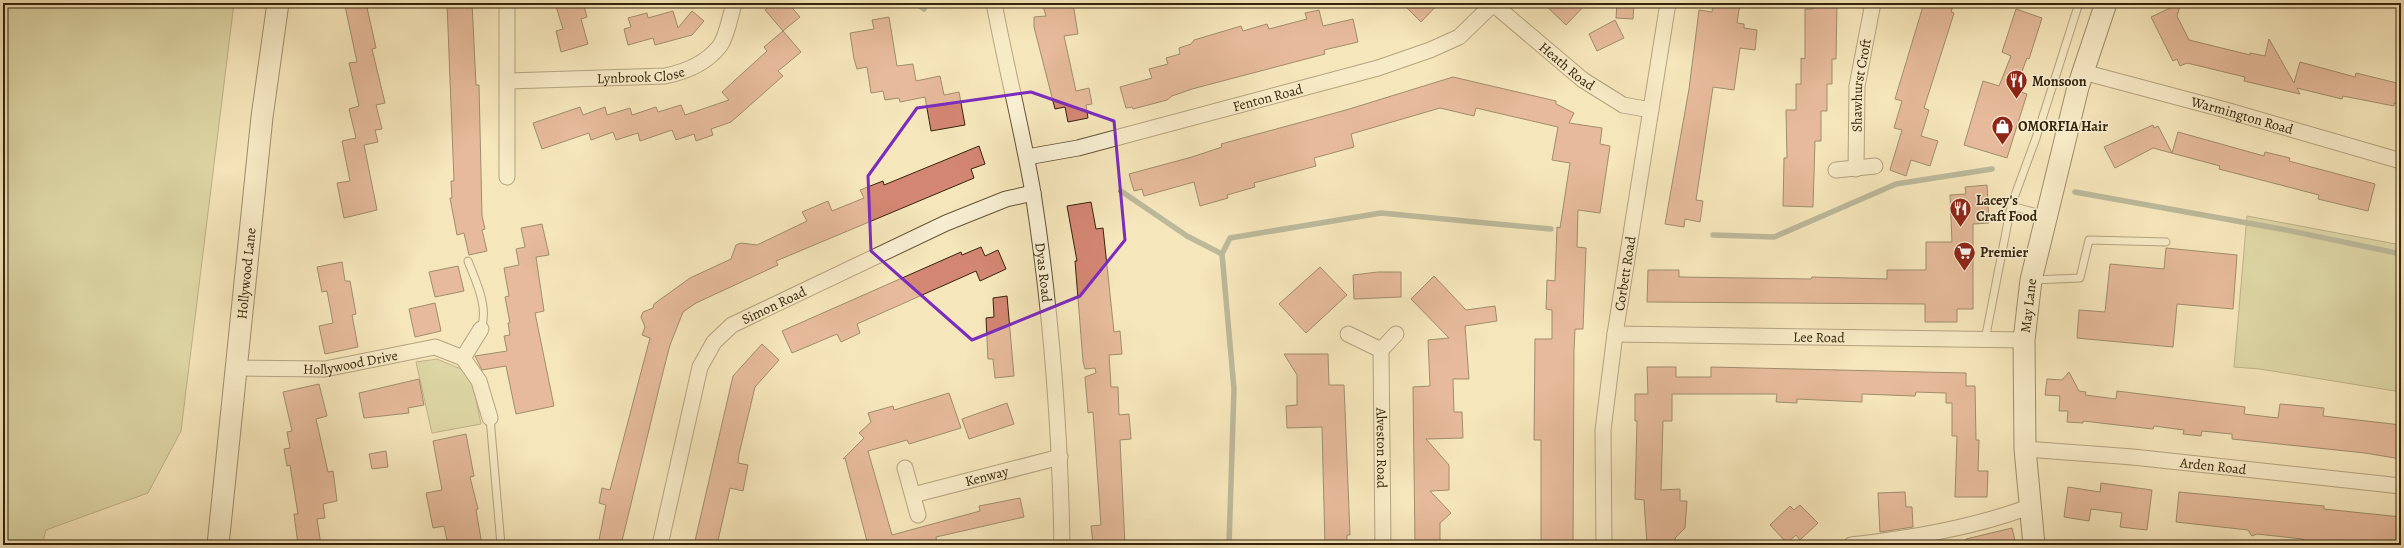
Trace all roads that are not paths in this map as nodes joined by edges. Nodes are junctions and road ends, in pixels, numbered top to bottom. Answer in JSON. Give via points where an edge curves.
{"nodes":[{"id":1,"x":278,"y":3,"type":"edge"},
{"id":2,"x":734,"y":3,"type":"edge"},
{"id":3,"x":994,"y":3,"type":"edge"},
{"id":4,"x":1668,"y":3,"type":"edge"},
{"id":5,"x":1873,"y":3,"type":"edge"},
{"id":6,"x":2079,"y":3,"type":"edge"},
{"id":7,"x":2106,"y":3,"type":"edge"},
{"id":8,"x":1492,"y":4,"type":"edge"},
{"id":9,"x":507,"y":6,"type":"dead end"},
{"id":10,"x":2083,"y":72,"type":"junction"},
{"id":11,"x":508,"y":81,"type":"junction"},
{"id":12,"x":1651,"y":110,"type":"junction"},
{"id":13,"x":1027,"y":157,"type":"junction"},
{"id":14,"x":2401,"y":161,"type":"edge"},
{"id":15,"x":1875,"y":166,"type":"dead end"},
{"id":16,"x":1856,"y":169,"type":"junction"},
{"id":17,"x":1836,"y":170,"type":"dead end"},
{"id":18,"x":508,"y":176,"type":"dead end"},
{"id":19,"x":1033,"y":193,"type":"junction"},
{"id":20,"x":2011,"y":206,"type":"junction"},
{"id":21,"x":2048,"y":216,"type":"junction"},
{"id":22,"x":2166,"y":242,"type":"dead end"},
{"id":23,"x":468,"y":261,"type":"dead end"},
{"id":24,"x":2031,"y":280,"type":"junction"},
{"id":25,"x":481,"y":329,"type":"joint"},
{"id":26,"x":1348,"y":334,"type":"dead end"},
{"id":27,"x":1396,"y":334,"type":"dead end"},
{"id":28,"x":1615,"y":334,"type":"junction"},
{"id":29,"x":1985,"y":340,"type":"junction"},
{"id":30,"x":2024,"y":340,"type":"junction"},
{"id":31,"x":1381,"y":350,"type":"junction"},
{"id":32,"x":463,"y":358,"type":"junction"},
{"id":33,"x":235,"y":368,"type":"junction"},
{"id":34,"x":490,"y":418,"type":"joint"},
{"id":35,"x":2025,"y":449,"type":"junction"},
{"id":36,"x":1060,"y":457,"type":"junction"},
{"id":37,"x":905,"y":468,"type":"dead end"},
{"id":38,"x":2401,"y":486,"type":"edge"},
{"id":39,"x":913,"y":495,"type":"junction"},
{"id":40,"x":2029,"y":507,"type":"junction"},
{"id":41,"x":918,"y":515,"type":"dead end"},
{"id":42,"x":218,"y":545,"type":"edge"},
{"id":43,"x":501,"y":545,"type":"edge"},
{"id":44,"x":660,"y":545,"type":"edge"},
{"id":45,"x":1062,"y":545,"type":"edge"},
{"id":46,"x":1383,"y":545,"type":"edge"},
{"id":47,"x":1604,"y":545,"type":"edge"},
{"id":48,"x":1851,"y":545,"type":"edge"},
{"id":49,"x":2034,"y":545,"type":"edge"}],
"edges":[{"from":1,"to":33,"type":"street","name":"Hollywood Lane","via":[[262,118]]},
{"from":2,"to":11,"type":"street","name":"Lynbrook Close","via":[[720,47],[698,65],[682,73],[666,76]]},
{"from":3,"to":13,"type":"street","name":"Dyas Road"},
{"from":4,"to":12,"type":"street","name":"Corbett Road"},
{"from":5,"to":16,"type":"street","name":"Shawhurst Croft","via":[[1857,86]]},
{"from":6,"to":20,"type":"lane","via":[[2036,138]]},
{"from":7,"to":10,"type":"street","name":"May Lane"},
{"from":8,"to":12,"type":"street","name":"Heath Road","via":[[1583,80],[1623,105]]},
{"from":8,"to":13,"type":"street","name":"Fenton Road","via":[[1459,37],[1378,68],[1078,148]]},
{"from":9,"to":11,"type":"street"},
{"from":10,"to":14,"type":"street","name":"Warmington Road","via":[[2222,108]]},
{"from":10,"to":21,"type":"street","name":"May Lane"},
{"from":11,"to":18,"type":"street"},
{"from":12,"to":28,"type":"street","name":"Corbett Road"},
{"from":13,"to":19,"type":"street","name":"Dyas Road"},
{"from":15,"to":16,"type":"street"},
{"from":16,"to":17,"type":"street"},
{"from":19,"to":36,"type":"street","name":"Dyas Road","via":[[1042,258]]},
{"from":19,"to":44,"type":"street","name":"Simon Road","via":[[1006,199],[946,223],[732,325],[714,342],[700,367]]},
{"from":20,"to":21,"type":"lane"},
{"from":20,"to":29,"type":"lane"},
{"from":21,"to":24,"type":"street","name":"May Lane"},
{"from":22,"to":24,"type":"lane","via":[[2089,240],[2080,278]]},
{"from":23,"to":25,"type":"lane","via":[[482,303],[484,315]]},
{"from":24,"to":30,"type":"street","name":"May Lane"},
{"from":25,"to":32,"type":"street"},
{"from":26,"to":31,"type":"street"},
{"from":27,"to":31,"type":"street"},
{"from":28,"to":29,"type":"street","name":"Lee Road"},
{"from":28,"to":47,"type":"street","name":"Corbett Road","via":[[1603,430]]},
{"from":29,"to":30,"type":"street","name":"Lee Road"},
{"from":30,"to":35,"type":"street","name":"May Lane"},
{"from":31,"to":46,"type":"street","name":"Alveston Road"},
{"from":32,"to":33,"type":"street","name":"Hollywood Drive","via":[[435,347],[325,369]]},
{"from":32,"to":34,"type":"street","via":[[479,381]]},
{"from":33,"to":42,"type":"street","name":"Hollywood Lane"},
{"from":34,"to":43,"type":"lane"},
{"from":35,"to":38,"type":"street","name":"Arden Road","via":[[2133,457]]},
{"from":35,"to":40,"type":"street","name":"May Lane"},
{"from":36,"to":39,"type":"street","name":"Kenway"},
{"from":36,"to":45,"type":"street","name":"Dyas Road"},
{"from":37,"to":39,"type":"street"},
{"from":39,"to":41,"type":"street"},
{"from":40,"to":48,"type":"street","via":[[2004,516],[1913,538]]},
{"from":40,"to":49,"type":"street","name":"May Lane"}]}
